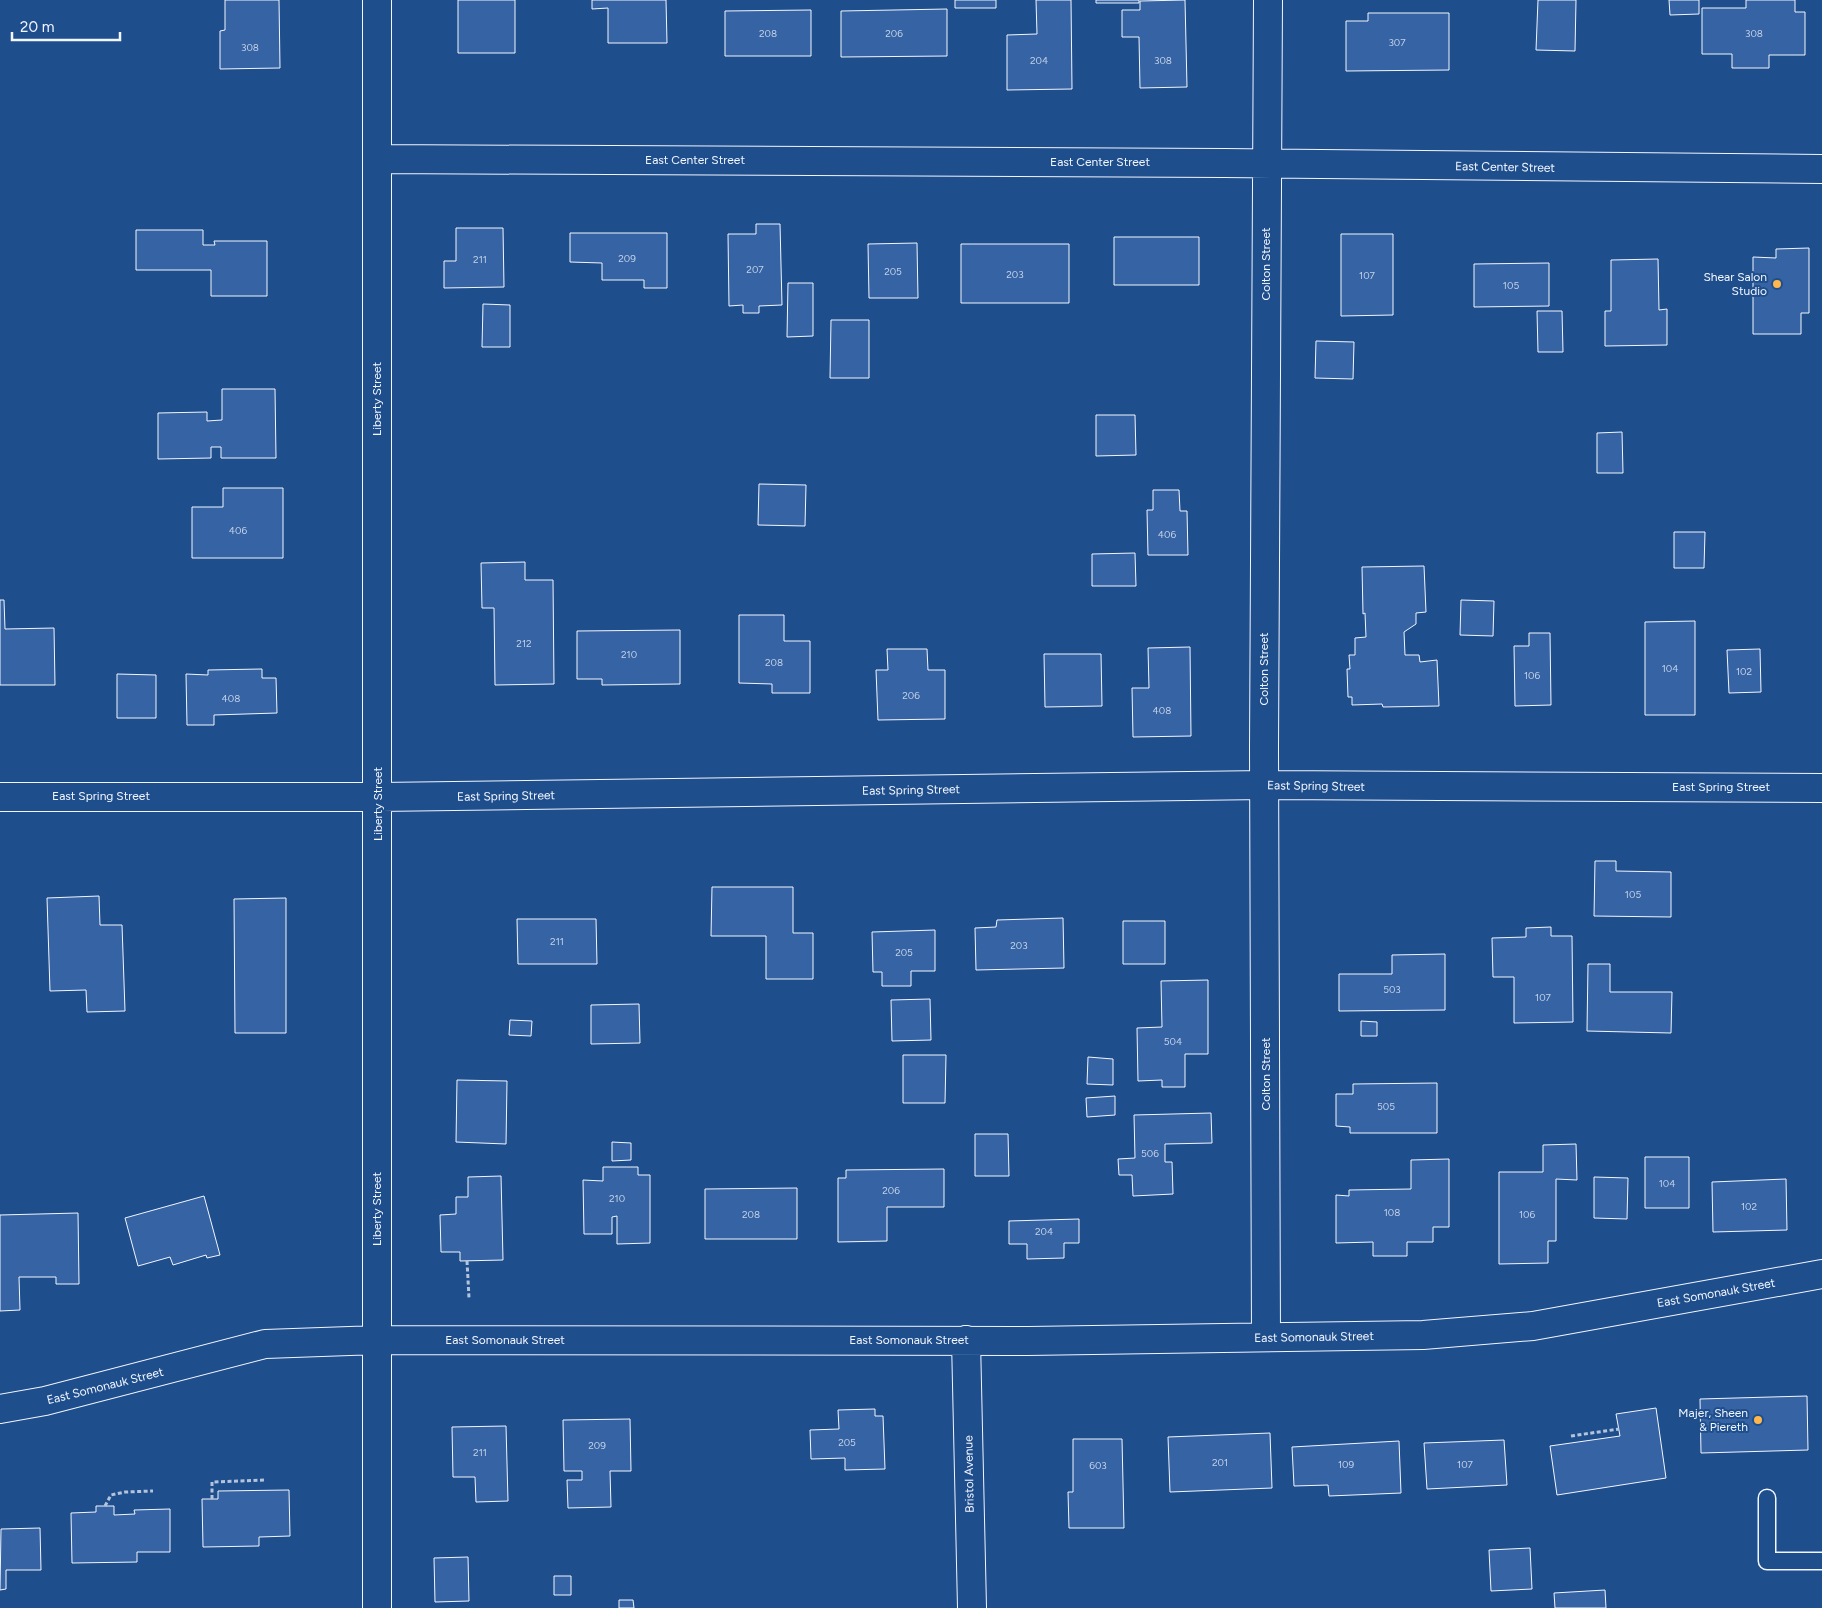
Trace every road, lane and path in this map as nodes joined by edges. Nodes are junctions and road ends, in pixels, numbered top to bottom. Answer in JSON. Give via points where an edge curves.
{"nodes":[{"id":1,"x":377,"y":0,"type":"edge"},
{"id":2,"x":1268,"y":0,"type":"edge"},
{"id":3,"x":377,"y":159,"type":"junction"},
{"id":4,"x":1266,"y":164,"type":"junction"},
{"id":5,"x":1822,"y":169,"type":"edge"},
{"id":6,"x":1265,"y":785,"type":"junction"},
{"id":7,"x":1822,"y":788,"type":"edge"},
{"id":8,"x":0,"y":797,"type":"edge"},
{"id":9,"x":379,"y":797,"type":"junction"},
{"id":10,"x":467,"y":1261,"type":"dead end"},
{"id":11,"x":1822,"y":1274,"type":"edge"},
{"id":12,"x":469,"y":1298,"type":"dead end"},
{"id":13,"x":1266,"y":1337,"type":"junction"},
{"id":14,"x":378,"y":1340,"type":"junction"},
{"id":15,"x":966,"y":1340,"type":"junction"},
{"id":16,"x":0,"y":1409,"type":"edge"},
{"id":17,"x":1619,"y":1429,"type":"dead end"},
{"id":18,"x":1571,"y":1436,"type":"dead end"},
{"id":19,"x":264,"y":1480,"type":"dead end"},
{"id":20,"x":153,"y":1491,"type":"dead end"},
{"id":21,"x":1767,"y":1498,"type":"dead end"},
{"id":22,"x":212,"y":1499,"type":"dead end"},
{"id":23,"x":105,"y":1506,"type":"dead end"},
{"id":24,"x":1822,"y":1561,"type":"edge"},
{"id":25,"x":377,"y":1608,"type":"edge"},
{"id":26,"x":972,"y":1608,"type":"edge"}],
"edges":[{"from":1,"to":3,"type":"street","name":"Liberty Street"},
{"from":2,"to":4,"type":"street","name":"Colton Street"},
{"from":3,"to":4,"type":"street","name":"East Center Street"},
{"from":3,"to":9,"type":"street","name":"Liberty Street"},
{"from":4,"to":5,"type":"street","name":"East Center Street"},
{"from":4,"to":6,"type":"street","name":"Colton Street"},
{"from":6,"to":7,"type":"street","name":"East Spring Street"},
{"from":6,"to":9,"type":"street","name":"East Spring Street"},
{"from":6,"to":13,"type":"street","name":"Colton Street"},
{"from":8,"to":9,"type":"street","name":"East Spring Street"},
{"from":9,"to":14,"type":"street","name":"Liberty Street"},
{"from":10,"to":12,"type":"path"},
{"from":11,"to":13,"type":"street","name":"East Somonauk Street","via":[[1533,1326],[1423,1335]]},
{"from":13,"to":15,"type":"street","name":"East Somonauk Street"},
{"from":14,"to":15,"type":"street","name":"East Somonauk Street"},
{"from":14,"to":16,"type":"street","name":"East Somonauk Street","via":[[265,1344],[44,1401]]},
{"from":14,"to":25,"type":"street","name":"Liberty Street"},
{"from":15,"to":26,"type":"street","name":"Bristol Avenue"},
{"from":17,"to":18,"type":"path"},
{"from":19,"to":22,"type":"path","via":[[212,1482]]},
{"from":20,"to":23,"type":"path","via":[[111,1495]]},
{"from":21,"to":24,"type":"lane","via":[[1768,1561]]}]}
